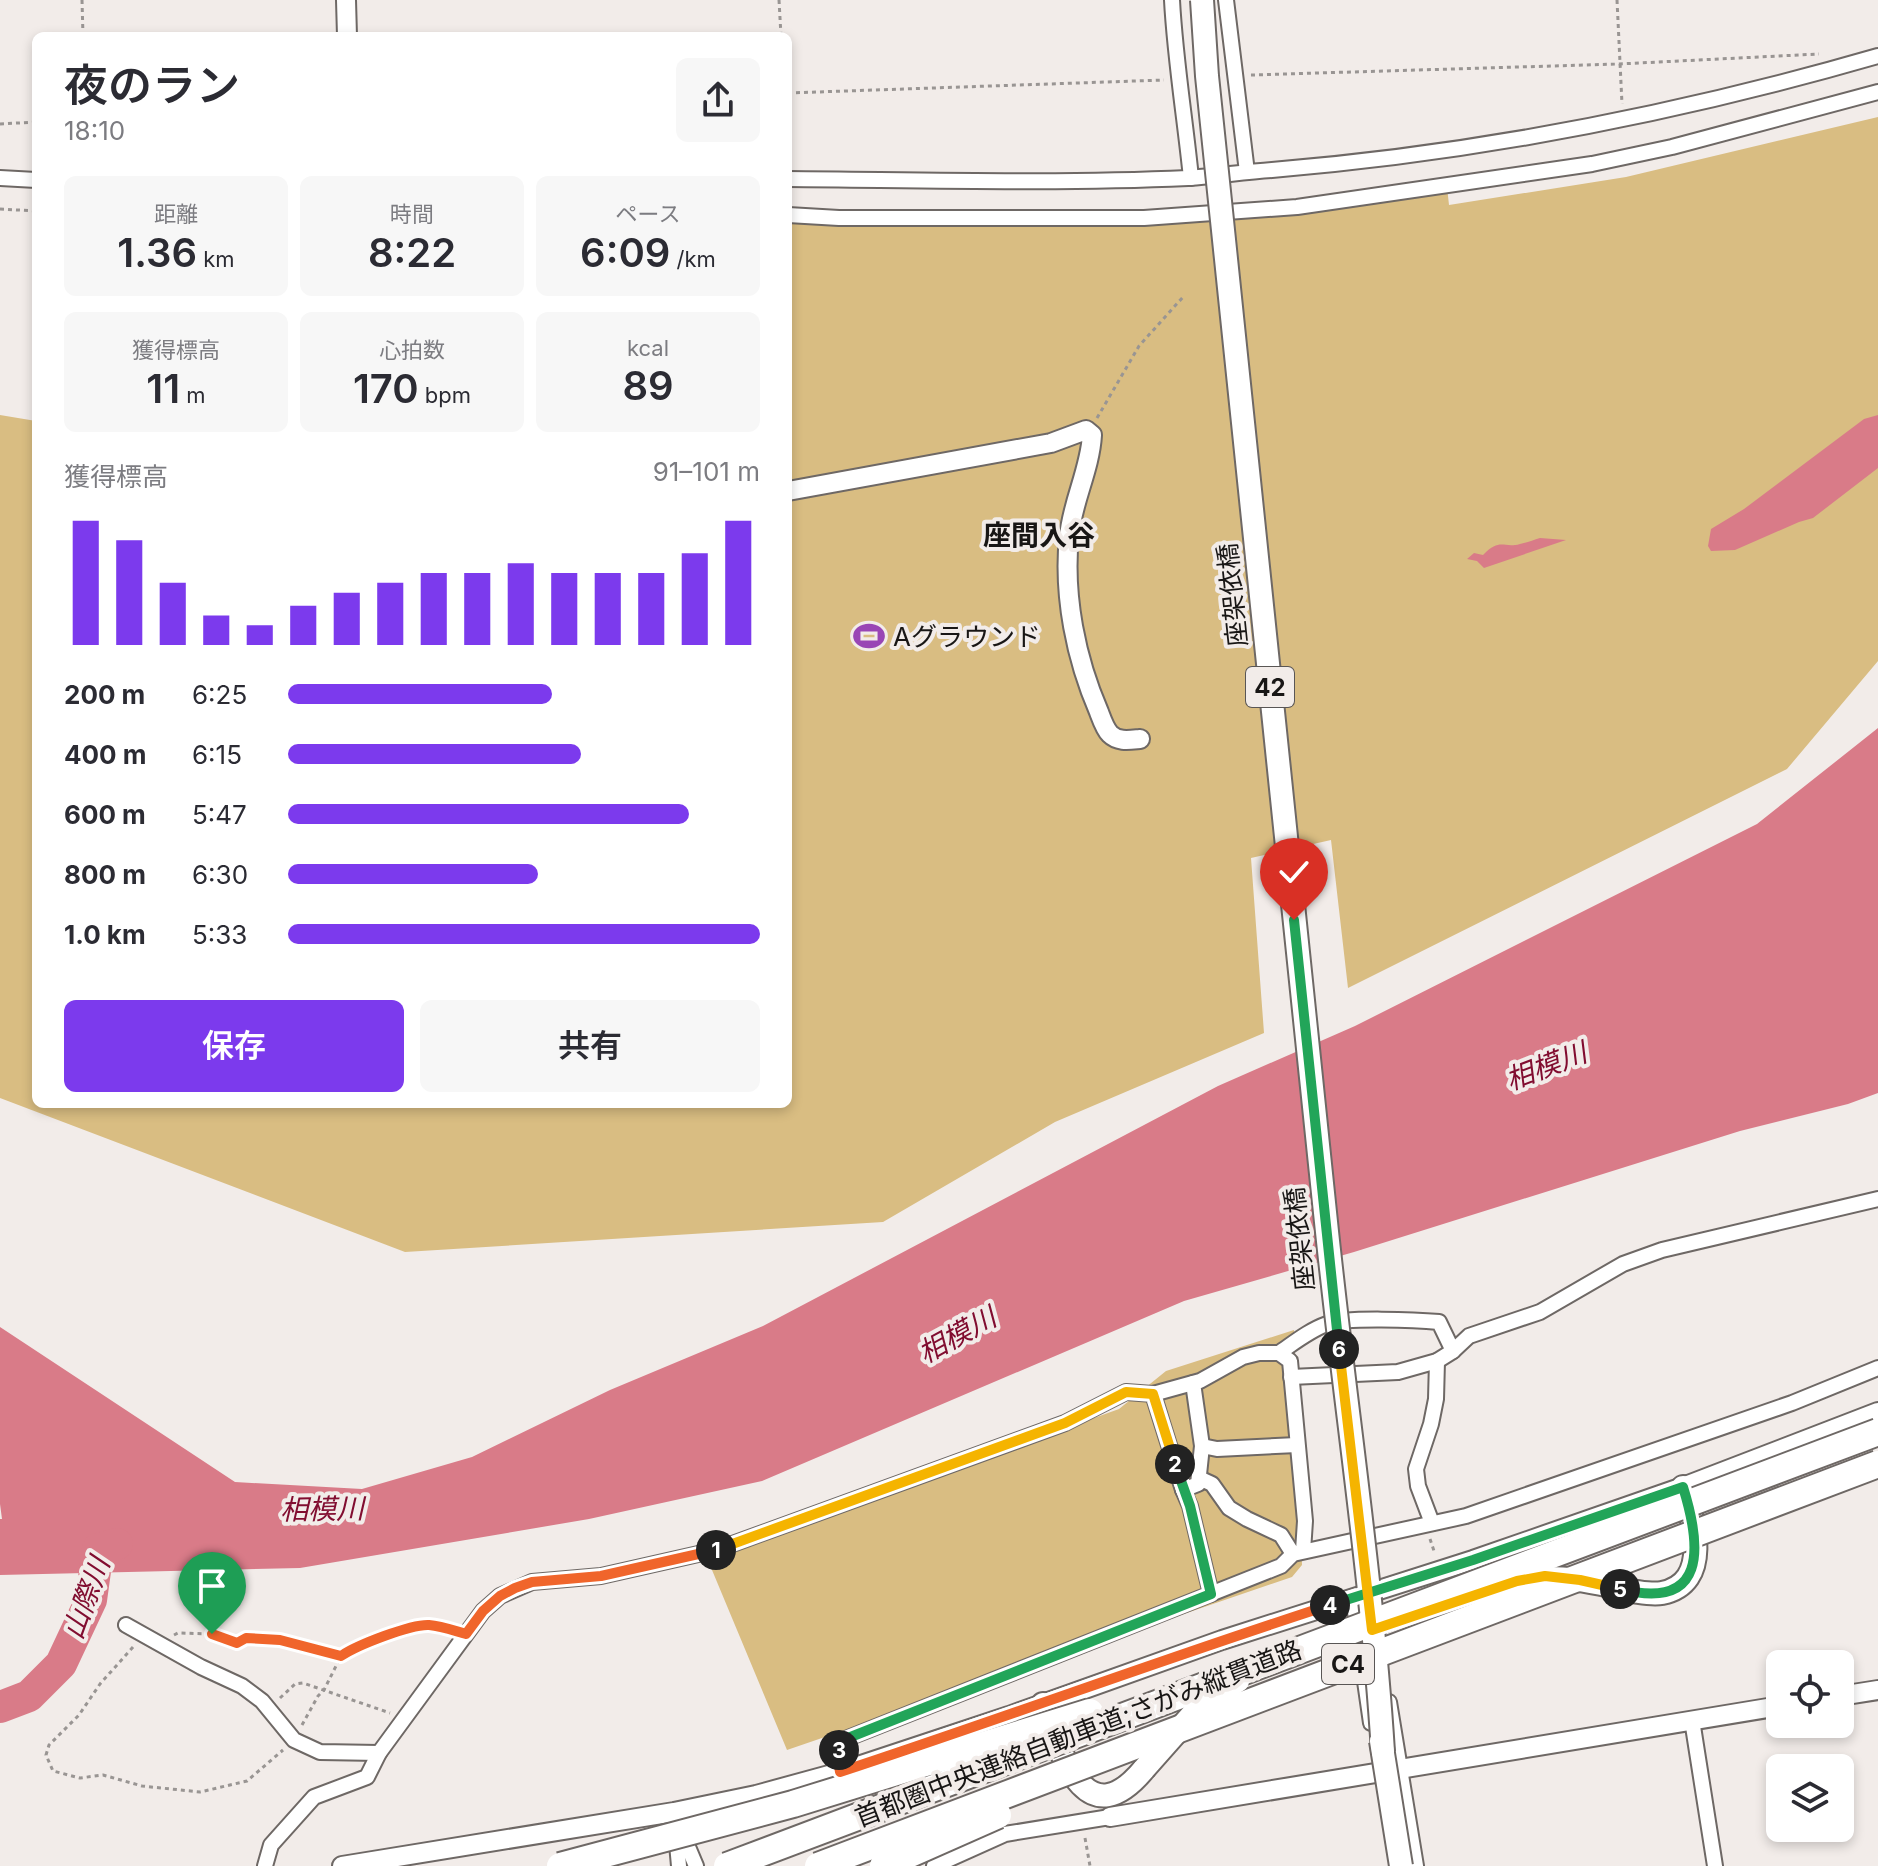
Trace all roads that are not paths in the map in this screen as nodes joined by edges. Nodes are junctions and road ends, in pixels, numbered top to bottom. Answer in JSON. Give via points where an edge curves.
{"nodes":[{"id":1,"x":346,"y":0,"type":"edge"},
{"id":2,"x":1172,"y":0,"type":"edge"},
{"id":3,"x":1202,"y":0,"type":"edge"},
{"id":4,"x":1226,"y":0,"type":"edge"},
{"id":5,"x":347,"y":32,"type":"edge"},
{"id":6,"x":1878,"y":56,"type":"edge"},
{"id":7,"x":1878,"y":92,"type":"edge"},
{"id":8,"x":1247,"y":172,"type":"junction"},
{"id":9,"x":0,"y":178,"type":"edge"},
{"id":10,"x":1191,"y":178,"type":"junction"},
{"id":11,"x":792,"y":179,"type":"edge"},
{"id":12,"x":32,"y":180,"type":"edge"},
{"id":13,"x":792,"y":215,"type":"edge"},
{"id":14,"x":792,"y":490,"type":"edge"},
{"id":15,"x":1140,"y":739,"type":"dead end"},
{"id":16,"x":1878,"y":1199,"type":"edge"},
{"id":17,"x":1453,"y":1351,"type":"junction"},
{"id":18,"x":1279,"y":1353,"type":"junction"},
{"id":19,"x":1437,"y":1361,"type":"junction"},
{"id":20,"x":1878,"y":1368,"type":"edge"},
{"id":21,"x":1291,"y":1377,"type":"junction"},
{"id":22,"x":1193,"y":1383,"type":"junction"},
{"id":23,"x":1153,"y":1394,"type":"junction"},
{"id":24,"x":1878,"y":1412,"type":"edge"},
{"id":25,"x":1878,"y":1432,"type":"edge"},
{"id":26,"x":1297,"y":1445,"type":"junction"},
{"id":27,"x":1202,"y":1446,"type":"junction"},
{"id":28,"x":1878,"y":1464,"type":"edge"},
{"id":29,"x":1199,"y":1478,"type":"junction"},
{"id":30,"x":1683,"y":1487,"type":"junction"},
{"id":31,"x":1183,"y":1490,"type":"junction"},
{"id":32,"x":1432,"y":1523,"type":"junction"},
{"id":33,"x":1298,"y":1553,"type":"junction"},
{"id":34,"x":1377,"y":1591,"type":"junction"},
{"id":35,"x":1211,"y":1594,"type":"junction"},
{"id":36,"x":1353,"y":1598,"type":"junction"},
{"id":37,"x":126,"y":1625,"type":"dead end"},
{"id":38,"x":1367,"y":1631,"type":"junction"},
{"id":39,"x":1326,"y":1640,"type":"junction"},
{"id":40,"x":1878,"y":1690,"type":"edge"},
{"id":41,"x":1854,"y":1694,"type":"edge"},
{"id":42,"x":1260,"y":1697,"type":"junction"},
{"id":43,"x":1043,"y":1704,"type":"junction"},
{"id":44,"x":1766,"y":1708,"type":"edge"},
{"id":45,"x":1692,"y":1720,"type":"junction"},
{"id":46,"x":379,"y":1753,"type":"junction"},
{"id":47,"x":1387,"y":1764,"type":"junction"},
{"id":48,"x":840,"y":1772,"type":"junction"},
{"id":49,"x":674,"y":1812,"type":"junction"},
{"id":50,"x":1110,"y":1817,"type":"joint"},
{"id":51,"x":265,"y":1866,"type":"edge"},
{"id":52,"x":342,"y":1866,"type":"edge"},
{"id":53,"x":560,"y":1866,"type":"edge"},
{"id":54,"x":679,"y":1866,"type":"edge"},
{"id":55,"x":696,"y":1866,"type":"edge"},
{"id":56,"x":727,"y":1866,"type":"edge"},
{"id":57,"x":818,"y":1866,"type":"edge"},
{"id":58,"x":883,"y":1866,"type":"edge"},
{"id":59,"x":934,"y":1866,"type":"edge"},
{"id":60,"x":1394,"y":1866,"type":"edge"},
{"id":61,"x":1401,"y":1866,"type":"edge"},
{"id":62,"x":1416,"y":1866,"type":"edge"},
{"id":63,"x":1715,"y":1866,"type":"edge"}],
"edges":[{"from":1,"to":5,"type":"street"},
{"from":2,"to":10,"type":"street"},
{"from":3,"to":38,"type":"main road","name":"座架依橋","number":"42","bridge":true,"via":[[1342,1374],[1355,1572]]},
{"from":4,"to":8,"type":"street"},
{"from":6,"to":8,"type":"street","via":[[1738,94],[1468,148]]},
{"from":7,"to":13,"type":"street","via":[[1592,164],[1297,207],[1144,218]]},
{"from":8,"to":10,"type":"street"},
{"from":9,"to":12,"type":"street"},
{"from":10,"to":11,"type":"street"},
{"from":14,"to":15,"type":"street","via":[[1089,432],[1091,450],[1069,535],[1075,634],[1107,731],[1119,739]]},
{"from":16,"to":17,"type":"street","via":[[1662,1250],[1623,1264],[1540,1312],[1469,1336]]},
{"from":17,"to":18,"type":"street","via":[[1439,1322],[1413,1319],[1330,1322]]},
{"from":17,"to":19,"type":"street"},
{"from":18,"to":21,"type":"street","via":[[1290,1361]]},
{"from":18,"to":22,"type":"street","via":[[1243,1357]]},
{"from":19,"to":21,"type":"street","via":[[1398,1372]]},
{"from":19,"to":32,"type":"street","via":[[1436,1399],[1416,1469]]},
{"from":20,"to":32,"type":"street","via":[[1792,1403],[1466,1516]]},
{"from":21,"to":26,"type":"street"},
{"from":22,"to":23,"type":"street"},
{"from":22,"to":27,"type":"street"},
{"from":23,"to":31,"type":"street"},
{"from":23,"to":46,"type":"street","via":[[1126,1392],[1065,1423],[716,1550],[601,1576],[515,1588],[483,1611]]},
{"from":24,"to":30,"type":"street"},
{"from":25,"to":39,"type":"highway","name":"首都圏中央連絡自動車道;さがみ縦貫道路","number":"C4","bridge":true},
{"from":26,"to":27,"type":"street"},
{"from":26,"to":33,"type":"street","via":[[1305,1521]]},
{"from":27,"to":29,"type":"street"},
{"from":28,"to":42,"type":"highway","name":"首都圏中央連絡自動車道;さがみ縦貫道路","number":"C4","bridge":true},
{"from":29,"to":31,"type":"street","via":[[1198,1484]]},
{"from":29,"to":33,"type":"street","via":[[1212,1484],[1229,1508],[1281,1535]]},
{"from":30,"to":34,"type":"street"},
{"from":30,"to":38,"type":"main road","bridge":true,"via":[[1694,1520],[1696,1556],[1689,1576],[1676,1589],[1659,1594],[1545,1576]]},
{"from":31,"to":35,"type":"street"},
{"from":32,"to":33,"type":"street"},
{"from":33,"to":35,"type":"street","via":[[1281,1566]]},
{"from":34,"to":36,"type":"street"},
{"from":34,"to":47,"type":"street"},
{"from":35,"to":48,"type":"street","via":[[848,1738],[837,1754]]},
{"from":36,"to":43,"type":"street"},
{"from":36,"to":47,"type":"street"},
{"from":37,"to":46,"type":"street","via":[[242,1686],[262,1701],[294,1740],[320,1752]]},
{"from":38,"to":43,"type":"main road","bridge":true,"via":[[1236,1682],[1198,1708],[1131,1785],[1114,1794],[1096,1795],[1082,1788],[1064,1763]]},
{"from":38,"to":47,"type":"main road","name":"座架依橋","number":"42","bridge":true},
{"from":39,"to":53,"type":"highway","bridge":true,"via":[[793,1804]]},
{"from":39,"to":56,"type":"highway","name":"首都圏中央連絡自動車道;さがみ縦貫道路","number":"C4","bridge":true},
{"from":40,"to":41,"type":"street"},
{"from":42,"to":57,"type":"highway","name":"首都圏中央連絡自動車道;さがみ縦貫道路","number":"C4","bridge":true},
{"from":42,"to":58,"type":"highway","bridge":true},
{"from":43,"to":48,"type":"street"},
{"from":44,"to":45,"type":"street"},
{"from":45,"to":47,"type":"street"},
{"from":45,"to":63,"type":"street"},
{"from":46,"to":51,"type":"street","via":[[367,1777],[314,1797],[271,1845]]},
{"from":47,"to":50,"type":"street"},
{"from":47,"to":60,"type":"street"},
{"from":47,"to":61,"type":"main road","name":"座架依橋","number":"42","bridge":true},
{"from":47,"to":62,"type":"street"},
{"from":48,"to":49,"type":"street"},
{"from":49,"to":52,"type":"street"},
{"from":49,"to":54,"type":"street"},
{"from":49,"to":55,"type":"street"},
{"from":50,"to":59,"type":"street","via":[[1005,1834]]}]}
